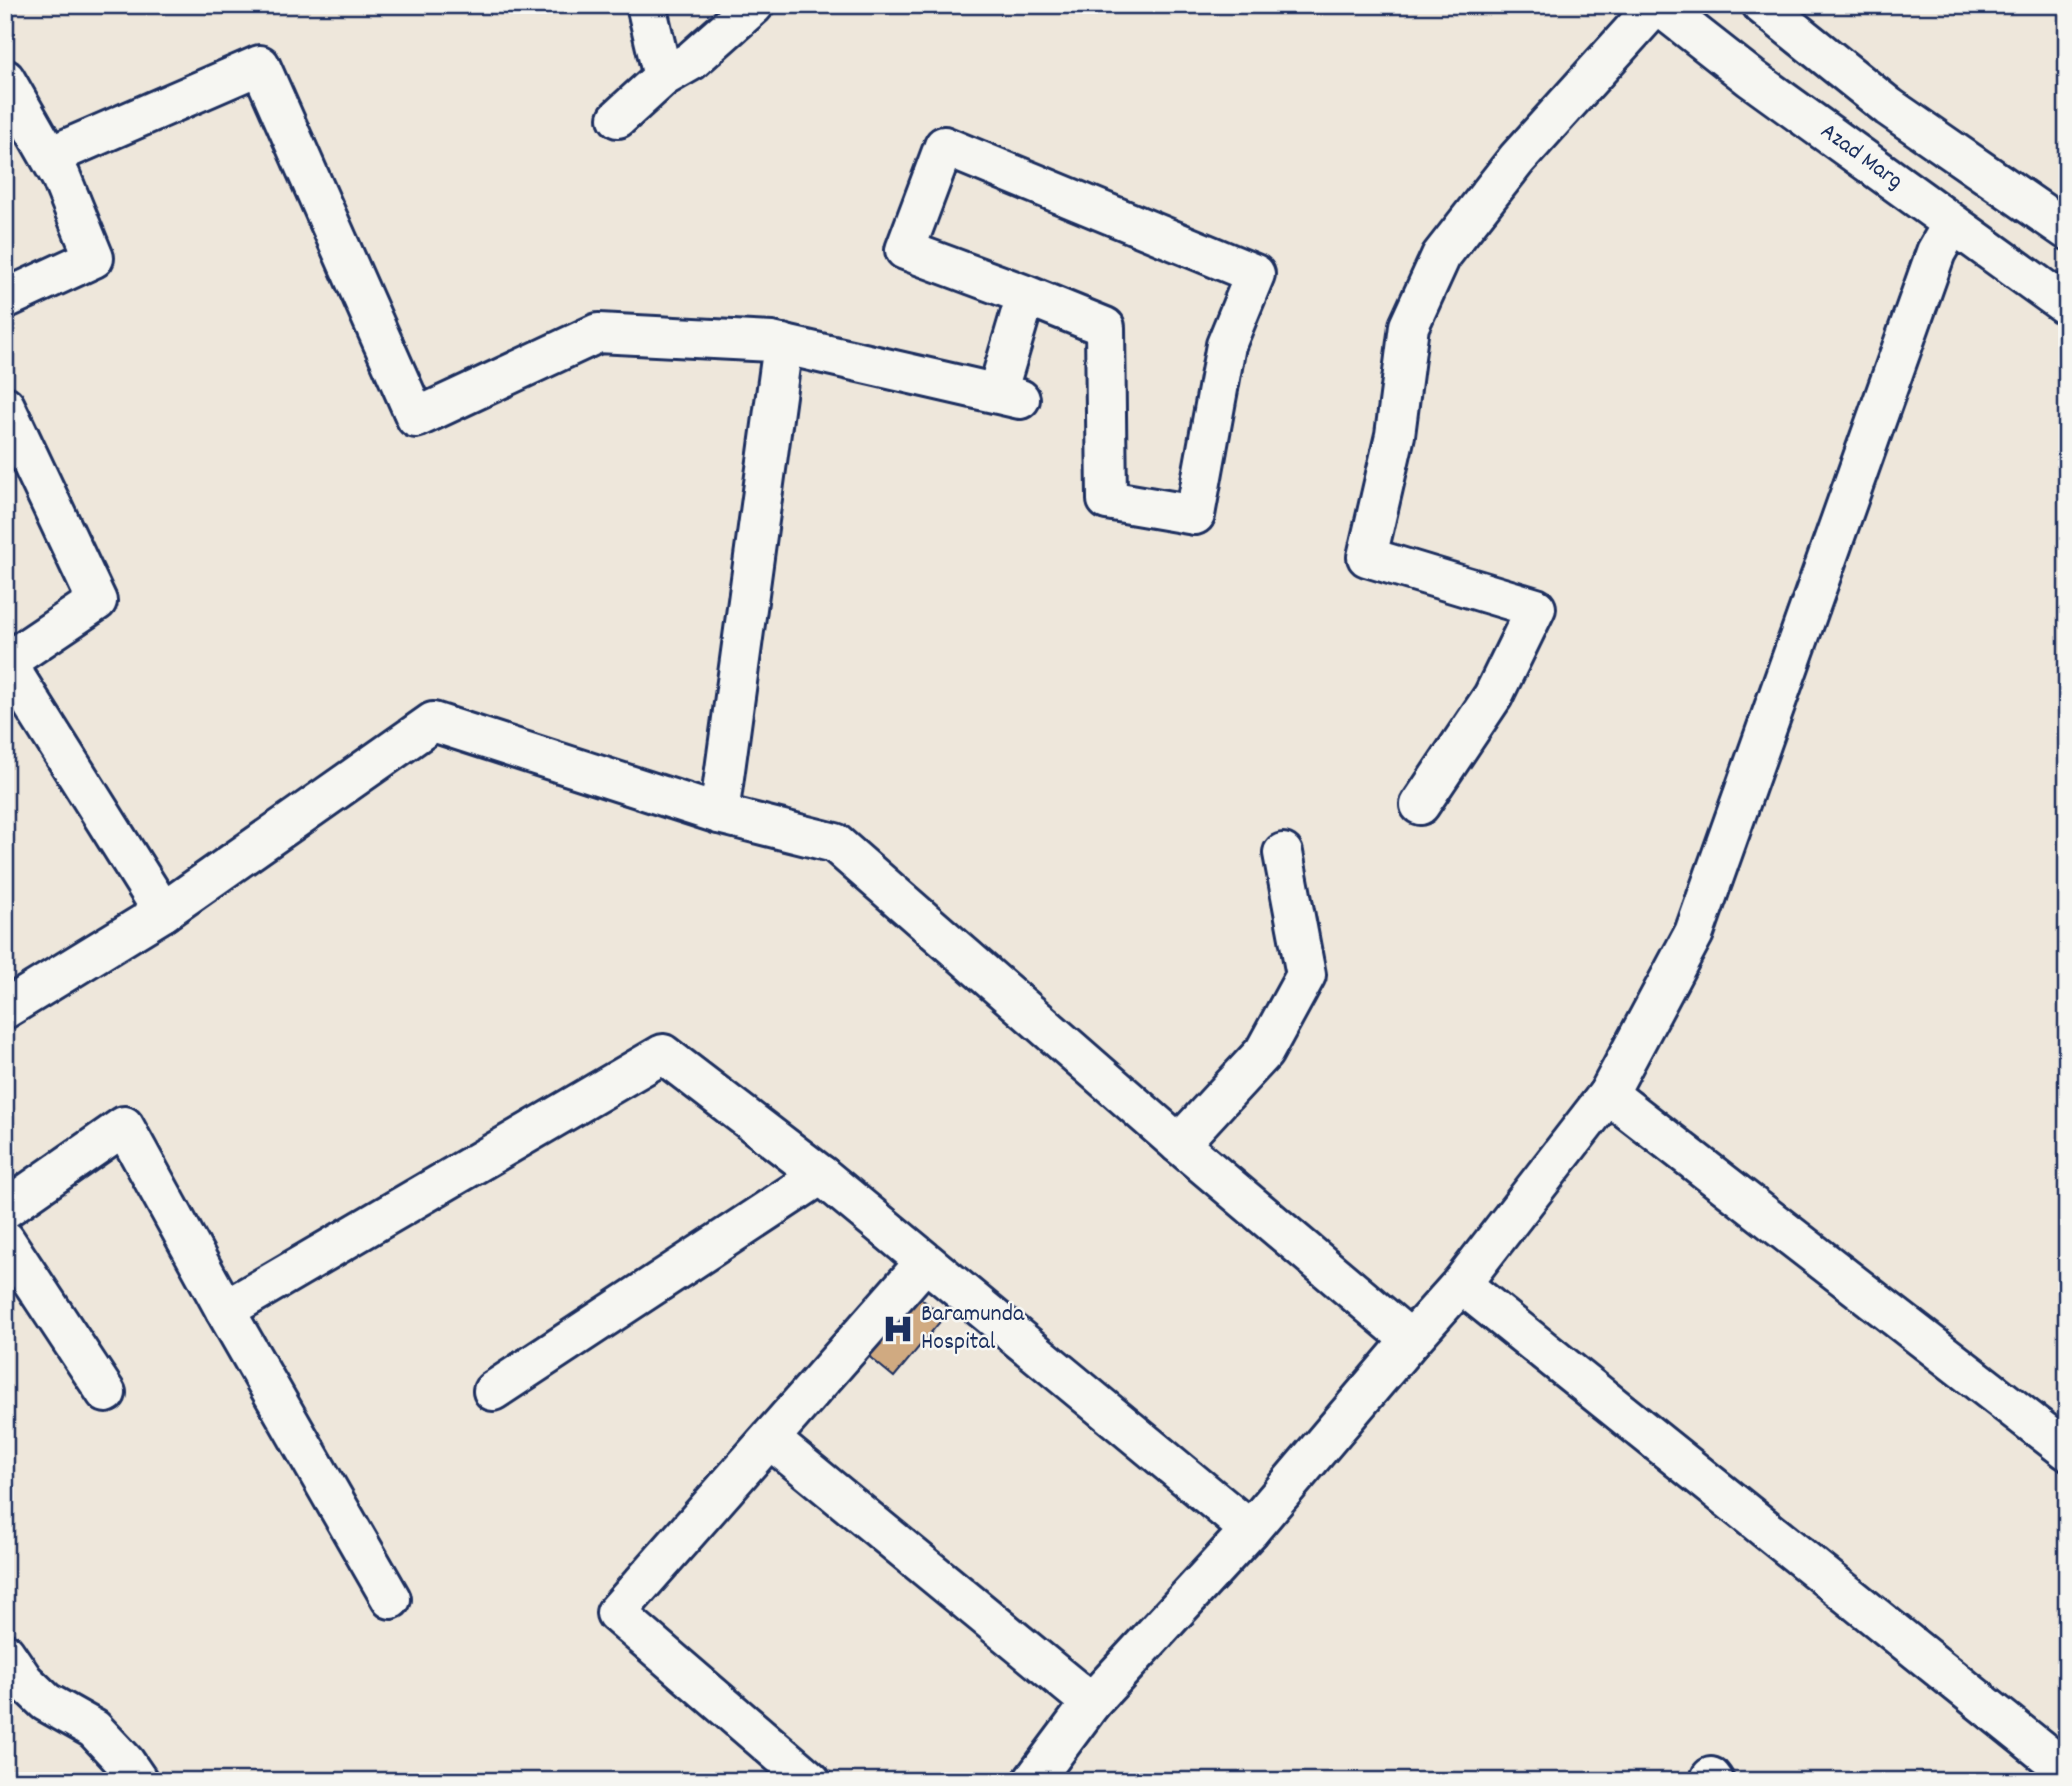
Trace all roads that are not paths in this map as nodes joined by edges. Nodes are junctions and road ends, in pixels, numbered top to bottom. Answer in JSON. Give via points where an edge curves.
{"nodes":[{"id":1,"x":646,"y":5,"type":"edge"},
{"id":2,"x":754,"y":5,"type":"edge"},
{"id":3,"x":1657,"y":5,"type":"edge"},
{"id":4,"x":1762,"y":5,"type":"edge"},
{"id":5,"x":663,"y":77,"type":"junction"},
{"id":6,"x":5,"y":79,"type":"edge"},
{"id":7,"x":618,"y":118,"type":"dead end"},
{"id":8,"x":50,"y":156,"type":"junction"},
{"id":9,"x":1952,"y":224,"type":"junction"},
{"id":10,"x":2067,"y":230,"type":"edge"},
{"id":11,"x":1026,"y":295,"type":"junction"},
{"id":12,"x":5,"y":299,"type":"edge"},
{"id":13,"x":2067,"y":306,"type":"edge"},
{"id":14,"x":783,"y":344,"type":"junction"},
{"id":15,"x":5,"y":406,"type":"edge"},
{"id":16,"x":6,"y":662,"type":"edge"},
{"id":17,"x":1420,"y":805,"type":"dead end"},
{"id":18,"x":719,"y":814,"type":"junction"},
{"id":19,"x":1283,"y":853,"type":"dead end"},
{"id":20,"x":163,"y":912,"type":"junction"},
{"id":21,"x":5,"y":1009,"type":"edge"},
{"id":22,"x":1608,"y":1094,"type":"junction"},
{"id":23,"x":1179,"y":1144,"type":"junction"},
{"id":24,"x":821,"y":1175,"type":"junction"},
{"id":25,"x":5,"y":1209,"type":"edge"},
{"id":26,"x":5,"y":1240,"type":"edge"},
{"id":27,"x":925,"y":1262,"type":"junction"},
{"id":28,"x":1461,"y":1284,"type":"junction"},
{"id":29,"x":225,"y":1310,"type":"junction"},
{"id":30,"x":1411,"y":1340,"type":"junction"},
{"id":31,"x":493,"y":1391,"type":"dead end"},
{"id":32,"x":106,"y":1393,"type":"dead end"},
{"id":33,"x":771,"y":1440,"type":"junction"},
{"id":34,"x":2067,"y":1450,"type":"edge"},
{"id":35,"x":1251,"y":1530,"type":"junction"},
{"id":36,"x":391,"y":1599,"type":"dead end"},
{"id":37,"x":12,"y":1670,"type":"edge"},
{"id":38,"x":1091,"y":1703,"type":"junction"},
{"id":39,"x":2067,"y":1771,"type":"edge"},
{"id":40,"x":138,"y":1781,"type":"edge"},
{"id":41,"x":811,"y":1781,"type":"edge"},
{"id":42,"x":1033,"y":1781,"type":"edge"}],
"edges":[{"from":1,"to":5,"type":"street"},
{"from":2,"to":5,"type":"street","via":[[691,61]]},
{"from":3,"to":9,"type":"street","name":"Azad Marg"},
{"from":3,"to":17,"type":"street","via":[[1517,159],[1441,256],[1409,326],[1395,435],[1367,556],[1536,608],[1493,696]]},
{"from":4,"to":10,"type":"street","via":[[1889,107]]},
{"from":5,"to":7,"type":"street"},
{"from":6,"to":8,"type":"street"},
{"from":8,"to":12,"type":"street","via":[[94,258]]},
{"from":8,"to":14,"type":"street","via":[[260,65],[416,418],[598,333]]},
{"from":9,"to":13,"type":"street","name":"Azad Marg"},
{"from":9,"to":22,"type":"street","via":[[1936,252],[1694,933]]},
{"from":11,"to":11,"type":"street","via":[[905,250],[944,146],[1255,274],[1226,345],[1195,515],[1107,500],[1105,327]]},
{"from":11,"to":14,"type":"street","via":[[1009,396]]},
{"from":14,"to":18,"type":"street"},
{"from":15,"to":16,"type":"street","via":[[97,601]]},
{"from":16,"to":20,"type":"street"},
{"from":18,"to":20,"type":"street","via":[[433,722]]},
{"from":18,"to":23,"type":"street","via":[[835,843]]},
{"from":19,"to":23,"type":"street","via":[[1306,975],[1264,1052]]},
{"from":20,"to":21,"type":"street"},
{"from":22,"to":28,"type":"street"},
{"from":22,"to":34,"type":"street"},
{"from":23,"to":30,"type":"street"},
{"from":24,"to":27,"type":"street"},
{"from":24,"to":29,"type":"street","via":[[663,1054]]},
{"from":24,"to":31,"type":"street"},
{"from":25,"to":29,"type":"street","via":[[124,1126]]},
{"from":26,"to":32,"type":"street"},
{"from":27,"to":33,"type":"street"},
{"from":27,"to":35,"type":"street"},
{"from":28,"to":30,"type":"street"},
{"from":28,"to":39,"type":"street"},
{"from":29,"to":36,"type":"street"},
{"from":30,"to":35,"type":"street"},
{"from":33,"to":38,"type":"street"},
{"from":33,"to":41,"type":"street","via":[[616,1613]]},
{"from":35,"to":38,"type":"street"},
{"from":37,"to":40,"type":"street","via":[[46,1702],[94,1729]]},
{"from":38,"to":42,"type":"street"}]}
